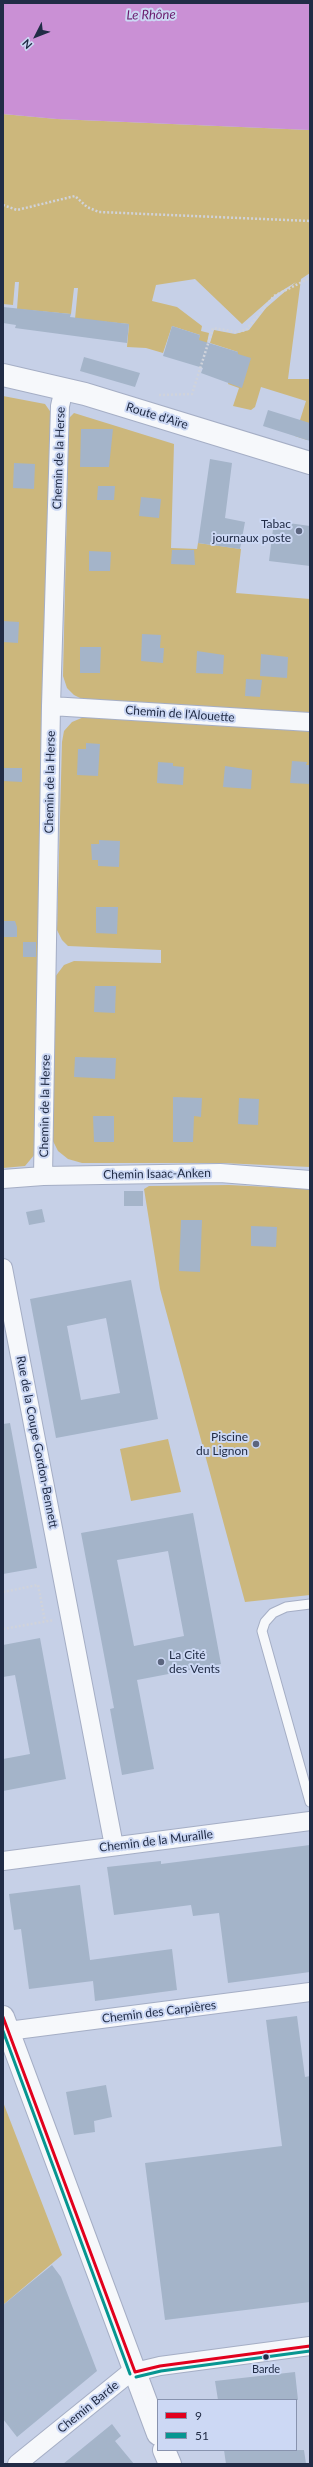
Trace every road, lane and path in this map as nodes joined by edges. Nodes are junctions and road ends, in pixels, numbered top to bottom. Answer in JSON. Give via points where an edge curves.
{"nodes":[{"id":1,"x":3,"y":205,"type":"edge"},
{"id":2,"x":310,"y":221,"type":"edge"},
{"id":3,"x":310,"y":278,"type":"edge"},
{"id":4,"x":3,"y":375,"type":"edge"},
{"id":5,"x":64,"y":389,"type":"junction"},
{"id":6,"x":155,"y":395,"type":"dead end"},
{"id":7,"x":310,"y":463,"type":"edge"},
{"id":8,"x":51,"y":706,"type":"junction"},
{"id":9,"x":310,"y":722,"type":"edge"},
{"id":10,"x":43,"y":1176,"type":"junction"},
{"id":11,"x":3,"y":1179,"type":"edge"},
{"id":12,"x":310,"y":1180,"type":"edge"},
{"id":13,"x":3,"y":1268,"type":"edge"},
{"id":14,"x":3,"y":1592,"type":"edge"},
{"id":15,"x":310,"y":1604,"type":"edge"},
{"id":16,"x":70,"y":1617,"type":"junction"},
{"id":17,"x":45,"y":1621,"type":"junction"},
{"id":18,"x":3,"y":1629,"type":"edge"},
{"id":19,"x":310,"y":1802,"type":"edge"},
{"id":20,"x":310,"y":1821,"type":"edge"},
{"id":21,"x":114,"y":1846,"type":"junction"},
{"id":22,"x":3,"y":1861,"type":"edge"},
{"id":23,"x":310,"y":1992,"type":"edge"},
{"id":24,"x":6,"y":2024,"type":"edge"},
{"id":25,"x":310,"y":2346,"type":"edge"},
{"id":26,"x":135,"y":2372,"type":"junction"},
{"id":27,"x":157,"y":2431,"type":"edge"},
{"id":28,"x":164,"y":2451,"type":"edge"},
{"id":29,"x":17,"y":2464,"type":"edge"},
{"id":30,"x":170,"y":2464,"type":"edge"}],
"edges":[{"from":1,"to":2,"type":"path","via":[[17,210],[75,196],[87,207],[99,212]]},
{"from":3,"to":6,"type":"path","via":[[274,296],[246,330],[237,332],[213,328],[192,394]]},
{"from":4,"to":5,"type":"street","name":"Route d'Aïre"},
{"from":5,"to":7,"type":"street","name":"Route d'Aïre"},
{"from":5,"to":8,"type":"street","name":"Chemin de la Herse","via":[[60,406]]},
{"from":8,"to":9,"type":"street","name":"Chemin de l'Alouette"},
{"from":8,"to":10,"type":"street","name":"Chemin de la Herse"},
{"from":10,"to":11,"type":"street","name":"Chemin Isaac-Anken"},
{"from":10,"to":12,"type":"street","name":"Chemin Isaac-Anken","via":[[220,1173]]},
{"from":13,"to":16,"type":"street","name":"Rue de la Coupe Gordon-Bennett"},
{"from":14,"to":17,"type":"path","via":[[38,1585]]},
{"from":15,"to":19,"type":"lane","via":[[286,1607],[273,1613],[265,1622],[262,1631]]},
{"from":16,"to":17,"type":"path"},
{"from":16,"to":21,"type":"street","name":"Rue de la Coupe Gordon-Bennett"},
{"from":17,"to":18,"type":"path"},
{"from":20,"to":21,"type":"street","name":"Chemin de la Muraille"},
{"from":21,"to":22,"type":"street","name":"Chemin de la Muraille"},
{"from":23,"to":24,"type":"street","name":"Chemin des Carpières"},
{"from":24,"to":26,"type":"street"},
{"from":25,"to":26,"type":"street","name":"Chemin Barde","via":[[160,2366]]},
{"from":26,"to":27,"type":"street"},
{"from":26,"to":29,"type":"street","name":"Chemin Barde","via":[[127,2375]]},
{"from":28,"to":30,"type":"street"}]}
